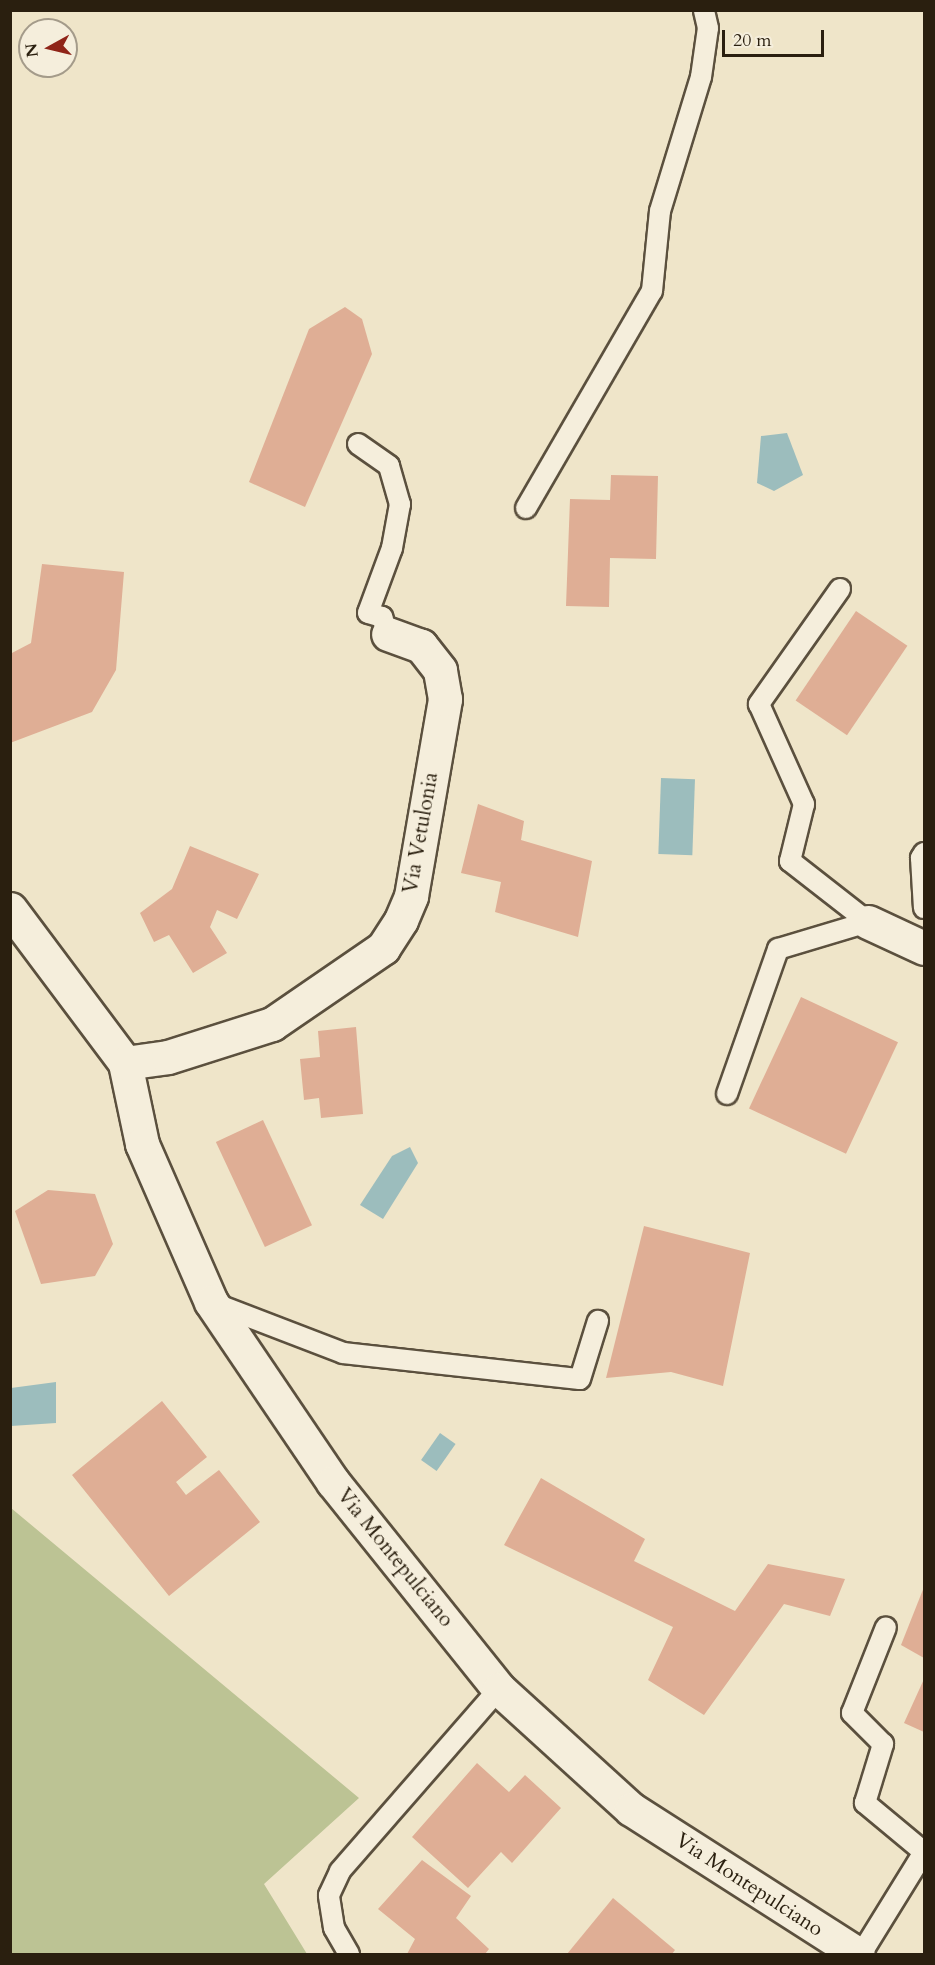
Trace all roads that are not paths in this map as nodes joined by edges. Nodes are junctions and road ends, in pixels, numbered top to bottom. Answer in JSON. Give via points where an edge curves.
{"nodes":[{"id":1,"x":704,"y":10,"type":"edge"},
{"id":2,"x":358,"y":444,"type":"dead end"},
{"id":3,"x":526,"y":508,"type":"dead end"},
{"id":4,"x":840,"y":589,"type":"dead end"},
{"id":5,"x":388,"y":634,"type":"joint"},
{"id":6,"x":924,"y":853,"type":"edge"},
{"id":7,"x":924,"y":908,"type":"edge"},
{"id":8,"x":10,"y":909,"type":"edge"},
{"id":9,"x":868,"y":922,"type":"junction"},
{"id":10,"x":924,"y":948,"type":"edge"},
{"id":11,"x":125,"y":1063,"type":"junction"},
{"id":12,"x":728,"y":1094,"type":"dead end"},
{"id":13,"x":211,"y":1302,"type":"junction"},
{"id":14,"x":598,"y":1321,"type":"dead end"},
{"id":15,"x":886,"y":1627,"type":"dead end"},
{"id":16,"x":499,"y":1689,"type":"junction"},
{"id":17,"x":350,"y":1954,"type":"edge"},
{"id":18,"x":860,"y":1954,"type":"edge"}],
"edges":[{"from":1,"to":3,"type":"lane","via":[[708,28],[701,77],[660,211],[652,291]]},
{"from":2,"to":5,"type":"lane","via":[[389,466],[400,504],[392,548],[368,613],[382,617]]},
{"from":4,"to":9,"type":"lane","via":[[759,704],[804,804],[790,861]]},
{"from":5,"to":11,"type":"street","name":"Via Vetulonia","via":[[421,646],[440,670],[445,699],[411,896],[401,920],[383,948],[272,1024],[168,1057]]},
{"from":6,"to":7,"type":"lane"},
{"from":8,"to":11,"type":"street","name":"Via Montepulciano"},
{"from":9,"to":10,"type":"street"},
{"from":9,"to":12,"type":"lane","via":[[778,949]]},
{"from":11,"to":13,"type":"street","name":"Via Montepulciano","via":[[142,1144]]},
{"from":13,"to":14,"type":"lane","via":[[343,1353],[580,1379]]},
{"from":13,"to":16,"type":"street","name":"Via Montepulciano","via":[[333,1482]]},
{"from":15,"to":18,"type":"lane","via":[[852,1713],[883,1744],[865,1803],[924,1852]]},
{"from":16,"to":17,"type":"lane","via":[[340,1871],[329,1895],[334,1928]]},
{"from":16,"to":18,"type":"street","name":"Via Montepulciano","via":[[631,1809]]}]}
